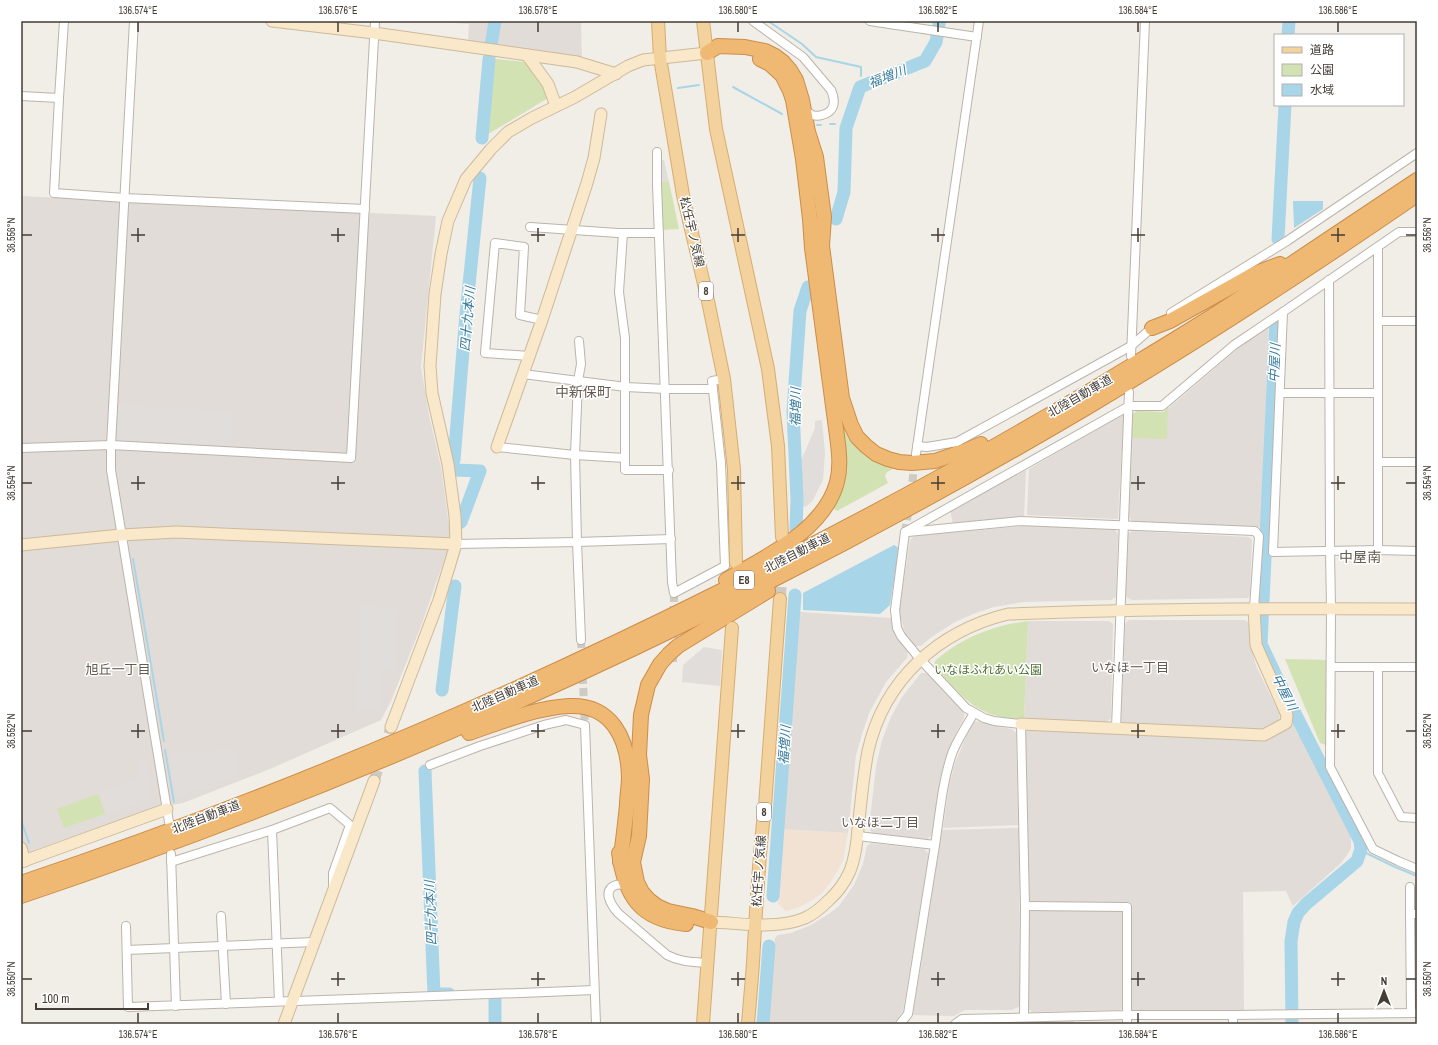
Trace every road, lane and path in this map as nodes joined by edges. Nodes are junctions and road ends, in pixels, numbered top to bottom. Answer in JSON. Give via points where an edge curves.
{"nodes":[{"id":1,"x":64,"y":21,"type":"edge"},
{"id":2,"x":134,"y":21,"type":"edge"},
{"id":3,"x":272,"y":21,"type":"edge"},
{"id":4,"x":375,"y":21,"type":"edge"},
{"id":5,"x":658,"y":21,"type":"edge"},
{"id":6,"x":703,"y":21,"type":"edge"},
{"id":7,"x":753,"y":21,"type":"edge"},
{"id":8,"x":870,"y":21,"type":"edge"},
{"id":9,"x":979,"y":21,"type":"edge"},
{"id":10,"x":1145,"y":21,"type":"edge"},
{"id":11,"x":897,"y":23,"type":"edge"},
{"id":12,"x":374,"y":34,"type":"junction"},
{"id":13,"x":977,"y":37,"type":"junction"},
{"id":14,"x":707,"y":53,"type":"junction"},
{"id":15,"x":527,"y":55,"type":"junction"},
{"id":16,"x":660,"y":58,"type":"junction"},
{"id":17,"x":616,"y":74,"type":"junction"},
{"id":18,"x":21,"y":96,"type":"edge"},
{"id":19,"x":59,"y":98,"type":"junction"},
{"id":20,"x":556,"y":106,"type":"junction"},
{"id":21,"x":804,"y":109,"type":"junction"},
{"id":22,"x":601,"y":114,"type":"dead end"},
{"id":23,"x":803,"y":133,"type":"junction"},
{"id":24,"x":657,"y":152,"type":"dead end"},
{"id":25,"x":1417,"y":153,"type":"edge"},
{"id":26,"x":1417,"y":180,"type":"edge"},
{"id":27,"x":1417,"y":195,"type":"edge"},
{"id":28,"x":125,"y":198,"type":"junction"},
{"id":29,"x":365,"y":209,"type":"junction"},
{"id":30,"x":530,"y":227,"type":"dead end"},
{"id":31,"x":572,"y":231,"type":"junction"},
{"id":32,"x":1417,"y":232,"type":"edge"},
{"id":33,"x":623,"y":233,"type":"junction"},
{"id":34,"x":659,"y":233,"type":"junction"},
{"id":35,"x":817,"y":247,"type":"junction"},
{"id":36,"x":1378,"y":247,"type":"junction"},
{"id":37,"x":1305,"y":255,"type":"junction"},
{"id":38,"x":1329,"y":280,"type":"junction"},
{"id":39,"x":1283,"y":312,"type":"junction"},
{"id":40,"x":542,"y":320,"type":"junction"},
{"id":41,"x":1378,"y":321,"type":"junction"},
{"id":42,"x":1417,"y":321,"type":"edge"},
{"id":43,"x":1152,"y":328,"type":"junction"},
{"id":44,"x":579,"y":341,"type":"dead end"},
{"id":45,"x":1170,"y":342,"type":"junction"},
{"id":46,"x":1131,"y":346,"type":"junction"},
{"id":47,"x":530,"y":356,"type":"junction"},
{"id":48,"x":1131,"y":356,"type":"dead end"},
{"id":49,"x":523,"y":374,"type":"junction"},
{"id":50,"x":724,"y":379,"type":"junction"},
{"id":51,"x":578,"y":381,"type":"junction"},
{"id":52,"x":626,"y":387,"type":"junction"},
{"id":53,"x":666,"y":389,"type":"junction"},
{"id":54,"x":713,"y":389,"type":"junction"},
{"id":55,"x":1130,"y":392,"type":"dead end"},
{"id":56,"x":1280,"y":393,"type":"junction"},
{"id":57,"x":1330,"y":393,"type":"junction"},
{"id":58,"x":1378,"y":393,"type":"junction"},
{"id":59,"x":1129,"y":406,"type":"junction"},
{"id":60,"x":111,"y":445,"type":"junction"},
{"id":61,"x":497,"y":447,"type":"joint"},
{"id":62,"x":21,"y":448,"type":"edge"},
{"id":63,"x":576,"y":455,"type":"junction"},
{"id":64,"x":625,"y":458,"type":"junction"},
{"id":65,"x":1378,"y":462,"type":"junction"},
{"id":66,"x":1417,"y":462,"type":"edge"},
{"id":67,"x":669,"y":470,"type":"junction"},
{"id":68,"x":1124,"y":525,"type":"junction"},
{"id":69,"x":866,"y":531,"type":"junction"},
{"id":70,"x":905,"y":532,"type":"junction"},
{"id":71,"x":121,"y":535,"type":"junction"},
{"id":72,"x":782,"y":537,"type":"dead end"},
{"id":73,"x":671,"y":539,"type":"junction"},
{"id":74,"x":577,"y":542,"type":"junction"},
{"id":75,"x":456,"y":544,"type":"junction"},
{"id":76,"x":21,"y":545,"type":"edge"},
{"id":77,"x":1378,"y":550,"type":"junction"},
{"id":78,"x":1330,"y":551,"type":"junction"},
{"id":79,"x":1417,"y":551,"type":"edge"},
{"id":80,"x":736,"y":563,"type":"dead end"},
{"id":81,"x":780,"y":599,"type":"tunnel mouth"},
{"id":82,"x":1257,"y":608,"type":"junction"},
{"id":83,"x":1331,"y":608,"type":"junction"},
{"id":84,"x":1417,"y":609,"type":"edge"},
{"id":85,"x":1120,"y":610,"type":"junction"},
{"id":86,"x":732,"y":628,"type":"dead end"},
{"id":87,"x":581,"y":640,"type":"tunnel mouth"},
{"id":88,"x":609,"y":647,"type":"junction"},
{"id":89,"x":920,"y":659,"type":"junction"},
{"id":90,"x":1331,"y":667,"type":"junction"},
{"id":91,"x":1378,"y":667,"type":"junction"},
{"id":92,"x":1417,"y":667,"type":"edge"},
{"id":93,"x":974,"y":713,"type":"junction"},
{"id":94,"x":1021,"y":724,"type":"junction"},
{"id":95,"x":391,"y":727,"type":"tunnel mouth"},
{"id":96,"x":1116,"y":728,"type":"junction"},
{"id":97,"x":633,"y":755,"type":"junction"},
{"id":98,"x":430,"y":765,"type":"dead end"},
{"id":99,"x":374,"y":781,"type":"tunnel mouth"},
{"id":100,"x":322,"y":786,"type":"junction"},
{"id":101,"x":167,"y":810,"type":"junction"},
{"id":102,"x":1417,"y":818,"type":"edge"},
{"id":103,"x":169,"y":822,"type":"dead end"},
{"id":104,"x":272,"y":830,"type":"junction"},
{"id":105,"x":858,"y":836,"type":"junction"},
{"id":106,"x":935,"y":846,"type":"junction"},
{"id":107,"x":21,"y":848,"type":"edge"},
{"id":108,"x":23,"y":861,"type":"edge"},
{"id":109,"x":627,"y":862,"type":"junction"},
{"id":110,"x":1417,"y":869,"type":"edge"},
{"id":111,"x":21,"y":883,"type":"edge"},
{"id":112,"x":626,"y":885,"type":"junction"},
{"id":113,"x":1410,"y":887,"type":"dead end"},
{"id":114,"x":333,"y":890,"type":"junction"},
{"id":115,"x":21,"y":896,"type":"edge"},
{"id":116,"x":1025,"y":906,"type":"junction"},
{"id":117,"x":1414,"y":914,"type":"edge"},
{"id":118,"x":221,"y":916,"type":"dead end"},
{"id":119,"x":711,"y":922,"type":"junction"},
{"id":120,"x":755,"y":924,"type":"junction"},
{"id":121,"x":126,"y":926,"type":"dead end"},
{"id":122,"x":314,"y":942,"type":"junction"},
{"id":123,"x":276,"y":944,"type":"junction"},
{"id":124,"x":1414,"y":944,"type":"edge"},
{"id":125,"x":222,"y":946,"type":"junction"},
{"id":126,"x":174,"y":948,"type":"junction"},
{"id":127,"x":127,"y":950,"type":"junction"},
{"id":128,"x":708,"y":963,"type":"junction"},
{"id":129,"x":594,"y":990,"type":"junction"},
{"id":130,"x":292,"y":1001,"type":"junction"},
{"id":131,"x":279,"y":1002,"type":"junction"},
{"id":132,"x":226,"y":1004,"type":"junction"},
{"id":133,"x":176,"y":1006,"type":"junction"},
{"id":134,"x":1414,"y":1013,"type":"edge"},
{"id":135,"x":1026,"y":1019,"type":"edge"},
{"id":136,"x":1076,"y":1020,"type":"edge"},
{"id":137,"x":1127,"y":1020,"type":"edge"},
{"id":138,"x":1233,"y":1020,"type":"edge"},
{"id":139,"x":284,"y":1024,"type":"edge"},
{"id":140,"x":596,"y":1024,"type":"edge"},
{"id":141,"x":703,"y":1024,"type":"edge"},
{"id":142,"x":748,"y":1024,"type":"edge"},
{"id":143,"x":900,"y":1024,"type":"edge"},
{"id":144,"x":955,"y":1024,"type":"edge"}],
"edges":[{"from":1,"to":19,"type":"street"},
{"from":2,"to":28,"type":"street"},
{"from":3,"to":12,"type":"street"},
{"from":4,"to":12,"type":"street"},
{"from":5,"to":16,"type":"main road","name":"松任宇ノ気線","number":"8"},
{"from":6,"to":14,"type":"main road"},
{"from":7,"to":21,"type":"street","via":[[803,57],[831,90],[834,105],[828,113],[817,116]]},
{"from":8,"to":11,"type":"street"},
{"from":9,"to":13,"type":"street"},
{"from":10,"to":46,"type":"street"},
{"from":11,"to":13,"type":"street"},
{"from":12,"to":15,"type":"street"},
{"from":12,"to":29,"type":"street"},
{"from":13,"to":46,"type":"street","via":[[917,450],[957,442]]},
{"from":14,"to":16,"type":"street"},
{"from":14,"to":21,"type":"highway","via":[[718,46],[737,46],[754,48],[775,56],[783,62],[796,80]]},
{"from":14,"to":23,"type":"highway","via":[[752,57],[777,69],[790,91]]},
{"from":14,"to":72,"type":"main road","via":[[718,136],[768,369],[778,446]]},
{"from":15,"to":17,"type":"street","via":[[577,62]]},
{"from":15,"to":20,"type":"street","via":[[548,84]]},
{"from":16,"to":17,"type":"street","via":[[643,60]]},
{"from":16,"to":50,"type":"main road","name":"松任宇ノ気線","number":"8","via":[[683,195]]},
{"from":17,"to":20,"type":"street"},
{"from":18,"to":19,"type":"street"},
{"from":19,"to":28,"type":"street","via":[[54,193]]},
{"from":20,"to":75,"type":"street","via":[[508,132],[490,149],[466,179],[448,221],[435,294],[430,366],[432,392],[452,490]]},
{"from":21,"to":23,"type":"highway"},
{"from":22,"to":31,"type":"street","via":[[594,158]]},
{"from":23,"to":35,"type":"highway","via":[[803,159],[810,219]]},
{"from":24,"to":34,"type":"street"},
{"from":25,"to":43,"type":"street","via":[[1287,241],[1168,314]]},
{"from":26,"to":37,"type":"highway","name":"北陸自動車道","number":"E8"},
{"from":27,"to":69,"type":"highway","name":"北陸自動車道","number":"E8","via":[[1177,353],[987,465]]},
{"from":28,"to":29,"type":"street"},
{"from":28,"to":60,"type":"street"},
{"from":29,"to":60,"type":"street","via":[[351,458]]},
{"from":30,"to":31,"type":"street"},
{"from":31,"to":33,"type":"street"},
{"from":31,"to":40,"type":"street"},
{"from":32,"to":36,"type":"street","via":[[1400,232]]},
{"from":33,"to":34,"type":"street"},
{"from":33,"to":52,"type":"street","via":[[619,292],[625,338]]},
{"from":34,"to":53,"type":"street"},
{"from":35,"to":45,"type":"highway","via":[[842,398],[850,425],[857,437],[876,454],[899,462],[935,461],[968,450],[1031,419]]},
{"from":35,"to":88,"type":"highway","via":[[839,452],[838,481],[831,498],[814,522],[788,543]]},
{"from":36,"to":38,"type":"street"},
{"from":36,"to":41,"type":"street"},
{"from":37,"to":43,"type":"highway","via":[[1256,273],[1170,321]]},
{"from":37,"to":45,"type":"highway","name":"北陸自動車道","number":"E8"},
{"from":38,"to":39,"type":"street"},
{"from":38,"to":57,"type":"street"},
{"from":39,"to":56,"type":"street"},
{"from":39,"to":59,"type":"street","via":[[1234,345],[1162,406]]},
{"from":40,"to":47,"type":"street"},
{"from":40,"to":47,"type":"street","via":[[520,315],[524,247],[495,243],[484,353]]},
{"from":41,"to":42,"type":"street"},
{"from":41,"to":58,"type":"street"},
{"from":43,"to":46,"type":"street"},
{"from":44,"to":51,"type":"street","via":[[581,364]]},
{"from":45,"to":88,"type":"highway","name":"北陸自動車道","number":"E8","via":[[884,508]]},
{"from":46,"to":48,"type":"street"},
{"from":47,"to":49,"type":"street"},
{"from":49,"to":51,"type":"street"},
{"from":49,"to":61,"type":"street"},
{"from":50,"to":54,"type":"street","via":[[712,381]]},
{"from":50,"to":80,"type":"main road","name":"松任宇ノ気線","number":"8","via":[[734,469]]},
{"from":51,"to":52,"type":"street"},
{"from":51,"to":63,"type":"street"},
{"from":52,"to":53,"type":"street"},
{"from":52,"to":64,"type":"street"},
{"from":53,"to":54,"type":"street"},
{"from":53,"to":67,"type":"street"},
{"from":54,"to":73,"type":"street","via":[[721,463],[725,566],[674,594]]},
{"from":55,"to":59,"type":"street"},
{"from":56,"to":57,"type":"street"},
{"from":56,"to":78,"type":"street","via":[[1273,552]]},
{"from":57,"to":58,"type":"street"},
{"from":57,"to":78,"type":"street"},
{"from":58,"to":65,"type":"street"},
{"from":59,"to":68,"type":"street"},
{"from":59,"to":70,"type":"street"},
{"from":60,"to":62,"type":"street"},
{"from":60,"to":71,"type":"street","via":[[111,470]]},
{"from":61,"to":63,"type":"street"},
{"from":63,"to":64,"type":"street"},
{"from":63,"to":74,"type":"street"},
{"from":64,"to":67,"type":"street","via":[[625,470]]},
{"from":65,"to":66,"type":"street"},
{"from":65,"to":77,"type":"street"},
{"from":67,"to":73,"type":"street"},
{"from":68,"to":70,"type":"street","via":[[1020,521]]},
{"from":68,"to":82,"type":"street","via":[[1255,531],[1259,536]]},
{"from":68,"to":85,"type":"street"},
{"from":69,"to":97,"type":"highway","via":[[678,646],[669,654],[654,674],[644,699],[640,733]]},
{"from":69,"to":100,"type":"highway","name":"北陸自動車道","number":"E8","via":[[608,661],[460,728]]},
{"from":70,"to":89,"type":"street","via":[[895,616],[901,636]]},
{"from":71,"to":75,"type":"street","via":[[177,532]]},
{"from":71,"to":76,"type":"street"},
{"from":71,"to":101,"type":"street"},
{"from":73,"to":74,"type":"street"},
{"from":74,"to":75,"type":"street"},
{"from":74,"to":87,"type":"street"},
{"from":75,"to":95,"type":"street","via":[[439,600]]},
{"from":77,"to":78,"type":"street"},
{"from":77,"to":79,"type":"street"},
{"from":78,"to":83,"type":"street"},
{"from":81,"to":120,"type":"main road","name":"松任宇ノ気線","number":"8"},
{"from":82,"to":83,"type":"street"},
{"from":82,"to":85,"type":"street"},
{"from":82,"to":96,"type":"street","via":[[1256,645],[1287,715],[1286,723],[1264,735]]},
{"from":83,"to":84,"type":"street"},
{"from":83,"to":90,"type":"street"},
{"from":85,"to":89,"type":"street","via":[[1008,614],[963,629]]},
{"from":85,"to":96,"type":"street"},
{"from":86,"to":119,"type":"main road"},
{"from":88,"to":111,"type":"highway","name":"北陸自動車道","number":"E8","via":[[317,774],[180,827]]},
{"from":89,"to":93,"type":"street","via":[[960,702]]},
{"from":89,"to":105,"type":"street","via":[[898,686],[874,730],[866,764]]},
{"from":90,"to":91,"type":"street"},
{"from":90,"to":110,"type":"street","via":[[1330,767],[1373,849]]},
{"from":91,"to":92,"type":"street"},
{"from":91,"to":102,"type":"street","via":[[1378,773],[1401,817]]},
{"from":93,"to":94,"type":"street","via":[[994,721]]},
{"from":93,"to":106,"type":"street","via":[[959,739],[949,765]]},
{"from":94,"to":96,"type":"street"},
{"from":94,"to":116,"type":"street"},
{"from":97,"to":100,"type":"highway","via":[[608,718],[590,708],[558,707],[523,715],[466,734]]},
{"from":97,"to":109,"type":"highway","via":[[642,779],[639,836]]},
{"from":97,"to":109,"type":"highway","via":[[621,776],[617,835]]},
{"from":98,"to":129,"type":"street","via":[[544,725],[566,720],[585,725]]},
{"from":99,"to":114,"type":"street"},
{"from":100,"to":115,"type":"highway","name":"北陸自動車道","number":"E8"},
{"from":101,"to":103,"type":"street"},
{"from":101,"to":108,"type":"street"},
{"from":104,"to":114,"type":"street","via":[[330,808],[350,824],[333,873]]},
{"from":104,"to":123,"type":"street"},
{"from":104,"to":126,"type":"street","via":[[171,858]]},
{"from":105,"to":106,"type":"street"},
{"from":105,"to":120,"type":"street","via":[[848,875],[838,891],[821,908],[797,921]]},
{"from":106,"to":143,"type":"street","via":[[908,1014]]},
{"from":107,"to":108,"type":"street"},
{"from":109,"to":112,"type":"highway"},
{"from":109,"to":119,"type":"highway","via":[[642,892],[657,906]]},
{"from":112,"to":119,"type":"highway","via":[[638,904],[665,921],[692,925]]},
{"from":112,"to":128,"type":"street","via":[[616,885],[609,893],[611,905],[618,913],[667,955],[685,962]]},
{"from":113,"to":117,"type":"street"},
{"from":114,"to":122,"type":"street"},
{"from":116,"to":135,"type":"street"},
{"from":116,"to":137,"type":"street","via":[[1127,907]]},
{"from":117,"to":124,"type":"street"},
{"from":118,"to":125,"type":"street"},
{"from":119,"to":120,"type":"street"},
{"from":119,"to":128,"type":"main road"},
{"from":120,"to":142,"type":"main road","name":"松任宇ノ気線","number":"8"},
{"from":121,"to":127,"type":"street"},
{"from":122,"to":123,"type":"street"},
{"from":122,"to":130,"type":"street"},
{"from":123,"to":125,"type":"street"},
{"from":123,"to":131,"type":"street"},
{"from":124,"to":134,"type":"street"},
{"from":125,"to":126,"type":"street"},
{"from":125,"to":132,"type":"street"},
{"from":126,"to":127,"type":"street"},
{"from":126,"to":133,"type":"street"},
{"from":127,"to":133,"type":"street","via":[[128,1007]]},
{"from":128,"to":141,"type":"main road"},
{"from":129,"to":130,"type":"street"},
{"from":129,"to":140,"type":"street"},
{"from":130,"to":131,"type":"street"},
{"from":130,"to":139,"type":"street"},
{"from":131,"to":132,"type":"street"},
{"from":132,"to":133,"type":"street"},
{"from":134,"to":138,"type":"street","via":[[1294,1014]]},
{"from":135,"to":136,"type":"street"},
{"from":135,"to":144,"type":"street","via":[[962,1019]]},
{"from":136,"to":137,"type":"street"},
{"from":137,"to":138,"type":"street"}]}
